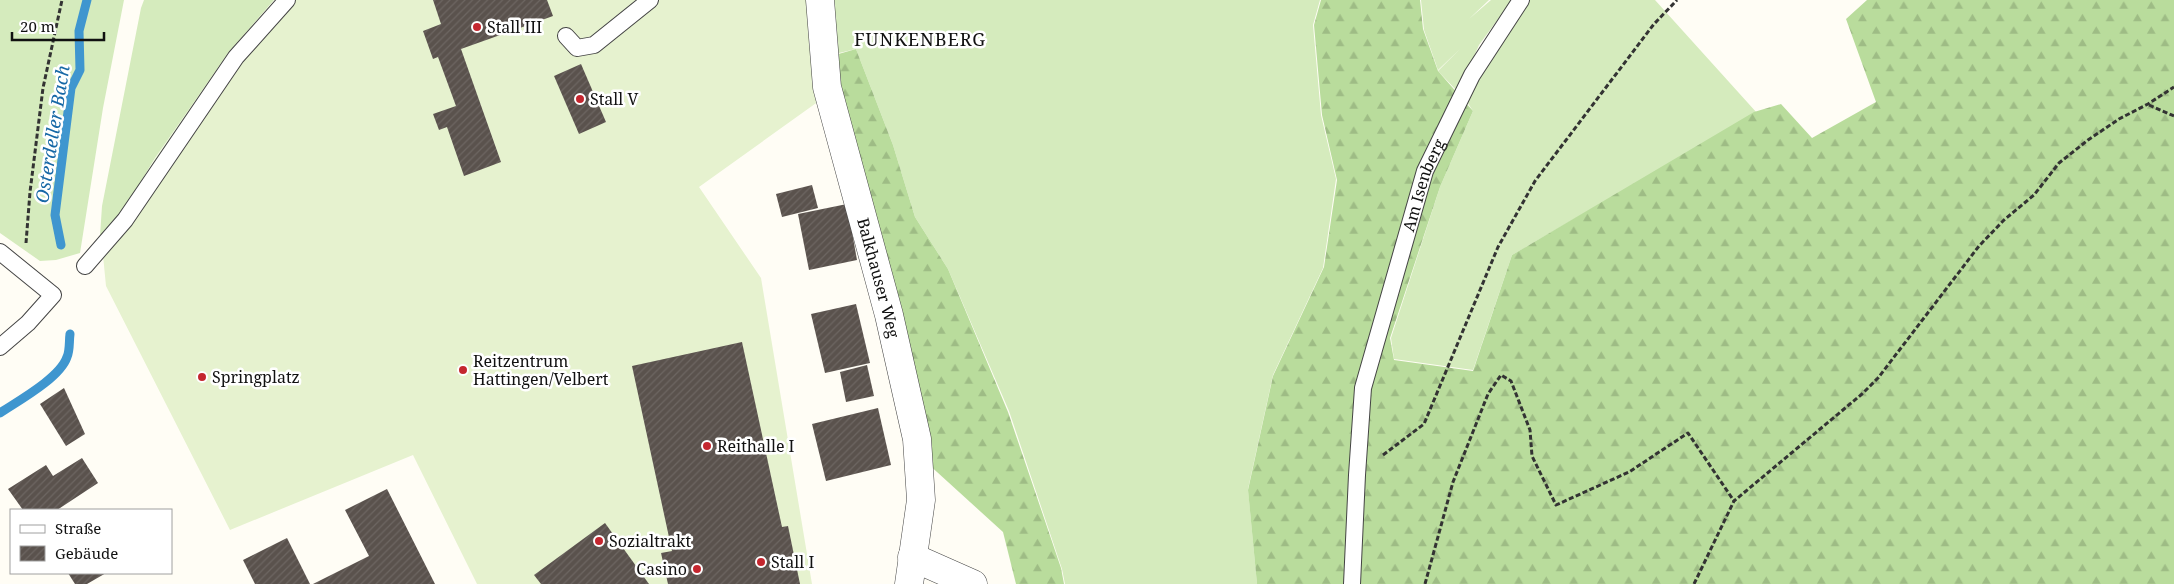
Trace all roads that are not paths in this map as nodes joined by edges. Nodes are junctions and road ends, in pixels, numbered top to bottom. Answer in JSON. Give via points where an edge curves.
{"nodes":[{"id":1,"x":287,"y":0,"type":"edge"},
{"id":2,"x":650,"y":0,"type":"edge"},
{"id":3,"x":820,"y":0,"type":"edge"},
{"id":4,"x":1521,"y":0,"type":"edge"},
{"id":5,"x":566,"y":36,"type":"dead end"},
{"id":6,"x":0,"y":252,"type":"edge"},
{"id":7,"x":85,"y":266,"type":"dead end"},
{"id":8,"x":0,"y":347,"type":"edge"},
{"id":9,"x":912,"y":557,"type":"junction"},
{"id":10,"x":909,"y":584,"type":"edge"},
{"id":11,"x":973,"y":584,"type":"edge"},
{"id":12,"x":1352,"y":584,"type":"edge"}],
"edges":[{"from":1,"to":7,"type":"lane","via":[[236,58],[125,220]]},
{"from":2,"to":5,"type":"lane","via":[[594,45],[577,48]]},
{"from":3,"to":9,"type":"street","name":"Balkhauser Weg","via":[[827,87],[889,315],[917,439],[921,500]]},
{"from":4,"to":12,"type":"lane","name":"Am Isenberg","via":[[1472,75],[1425,171],[1363,388]]},
{"from":6,"to":8,"type":"lane","via":[[53,295]]},
{"from":9,"to":10,"type":"street","name":"Balkhauser Weg"},
{"from":9,"to":11,"type":"street"}]}
